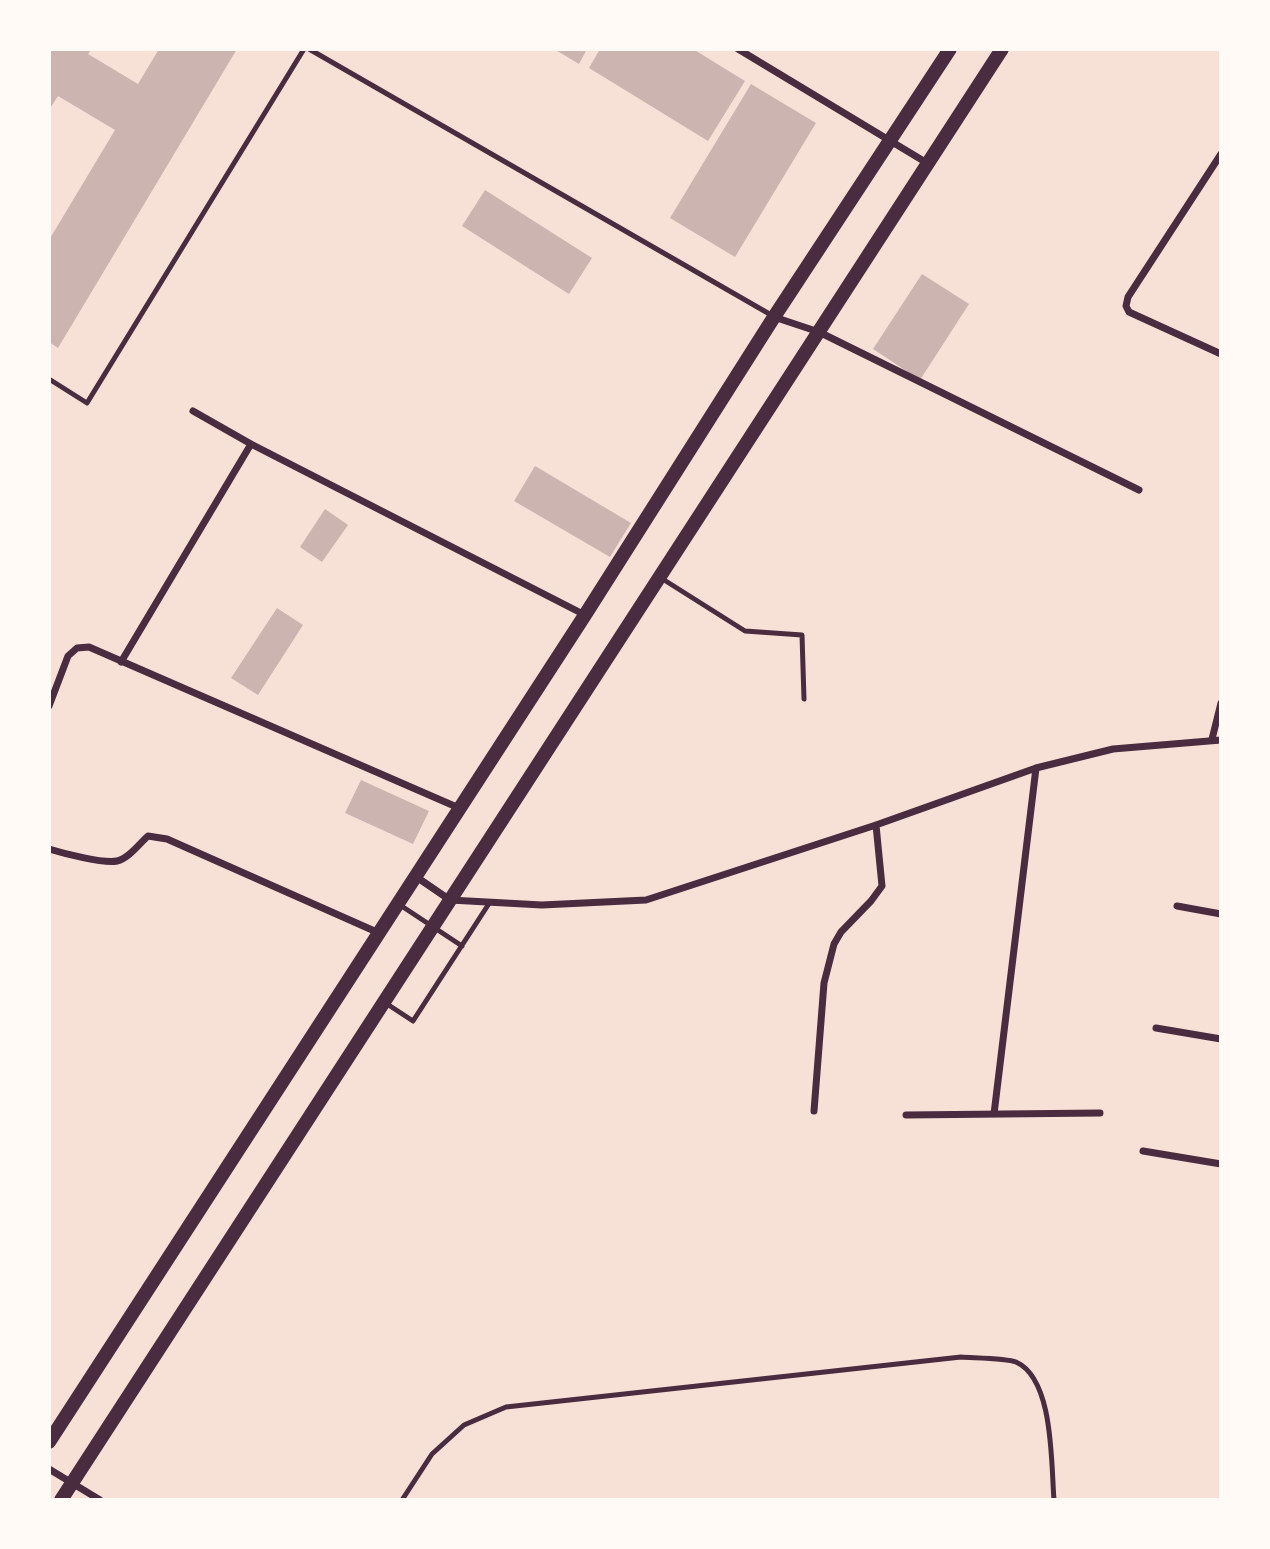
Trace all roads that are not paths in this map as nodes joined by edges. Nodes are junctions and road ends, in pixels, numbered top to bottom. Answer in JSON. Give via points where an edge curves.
{"nodes":[{"id":1,"x":307,"y":49,"type":"edge"},
{"id":2,"x":738,"y":49,"type":"edge"},
{"id":3,"x":950,"y":49,"type":"edge"},
{"id":4,"x":1002,"y":49,"type":"edge"},
{"id":5,"x":890,"y":142,"type":"junction"},
{"id":6,"x":1221,"y":154,"type":"edge"},
{"id":7,"x":928,"y":164,"type":"junction"},
{"id":8,"x":774,"y":317,"type":"junction"},
{"id":9,"x":819,"y":332,"type":"junction"},
{"id":10,"x":1221,"y":354,"type":"edge"},
{"id":11,"x":49,"y":379,"type":"edge"},
{"id":12,"x":193,"y":411,"type":"dead end"},
{"id":13,"x":251,"y":444,"type":"junction"},
{"id":14,"x":1139,"y":490,"type":"dead end"},
{"id":15,"x":660,"y":578,"type":"junction"},
{"id":16,"x":584,"y":615,"type":"junction"},
{"id":17,"x":121,"y":662,"type":"junction"},
{"id":18,"x":804,"y":699,"type":"dead end"},
{"id":19,"x":1221,"y":703,"type":"edge"},
{"id":20,"x":49,"y":706,"type":"edge"},
{"id":21,"x":1212,"y":739,"type":"junction"},
{"id":22,"x":1221,"y":740,"type":"edge"},
{"id":23,"x":1036,"y":768,"type":"junction"},
{"id":24,"x":459,"y":808,"type":"junction"},
{"id":25,"x":876,"y":825,"type":"junction"},
{"id":26,"x":49,"y":849,"type":"edge"},
{"id":27,"x":415,"y":876,"type":"junction"},
{"id":28,"x":450,"y":900,"type":"junction"},
{"id":29,"x":490,"y":902,"type":"junction"},
{"id":30,"x":398,"y":903,"type":"junction"},
{"id":31,"x":1177,"y":906,"type":"dead end"},
{"id":32,"x":1221,"y":914,"type":"edge"},
{"id":33,"x":433,"y":927,"type":"junction"},
{"id":34,"x":379,"y":933,"type":"junction"},
{"id":35,"x":462,"y":946,"type":"junction"},
{"id":36,"x":384,"y":1002,"type":"junction"},
{"id":37,"x":1156,"y":1028,"type":"dead end"},
{"id":38,"x":1221,"y":1040,"type":"edge"},
{"id":39,"x":814,"y":1111,"type":"dead end"},
{"id":40,"x":1100,"y":1113,"type":"dead end"},
{"id":41,"x":994,"y":1114,"type":"junction"},
{"id":42,"x":906,"y":1115,"type":"dead end"},
{"id":43,"x":1143,"y":1151,"type":"dead end"},
{"id":44,"x":1221,"y":1164,"type":"edge"},
{"id":45,"x":49,"y":1442,"type":"edge"},
{"id":46,"x":49,"y":1469,"type":"edge"},
{"id":47,"x":72,"y":1483,"type":"junction"},
{"id":48,"x":61,"y":1500,"type":"edge"},
{"id":49,"x":100,"y":1500,"type":"edge"},
{"id":50,"x":402,"y":1500,"type":"edge"},
{"id":51,"x":1054,"y":1500,"type":"edge"}],
"edges":[{"from":1,"to":8,"type":"lane"},
{"from":1,"to":11,"type":"lane","via":[[88,403]]},
{"from":2,"to":5,"type":"street"},
{"from":3,"to":5,"type":"main road"},
{"from":4,"to":7,"type":"main road"},
{"from":5,"to":7,"type":"street"},
{"from":5,"to":8,"type":"main road"},
{"from":6,"to":10,"type":"street","via":[[1126,306],[1129,312]]},
{"from":7,"to":9,"type":"main road"},
{"from":8,"to":9,"type":"street"},
{"from":8,"to":16,"type":"main road"},
{"from":9,"to":14,"type":"street"},
{"from":9,"to":15,"type":"main road"},
{"from":12,"to":13,"type":"street"},
{"from":13,"to":16,"type":"street"},
{"from":13,"to":17,"type":"street"},
{"from":15,"to":18,"type":"lane","via":[[745,632],[802,635]]},
{"from":15,"to":28,"type":"main road"},
{"from":16,"to":24,"type":"main road"},
{"from":17,"to":20,"type":"street","via":[[89,646],[77,648],[68,656]]},
{"from":17,"to":24,"type":"street"},
{"from":19,"to":21,"type":"street"},
{"from":21,"to":22,"type":"street"},
{"from":21,"to":23,"type":"street","via":[[1113,749]]},
{"from":23,"to":25,"type":"street"},
{"from":23,"to":41,"type":"street"},
{"from":24,"to":27,"type":"main road"},
{"from":25,"to":29,"type":"street","via":[[646,900],[542,905]]},
{"from":25,"to":39,"type":"street","via":[[882,886],[834,944],[824,983]]},
{"from":26,"to":34,"type":"street","via":[[115,862],[148,836],[167,839]]},
{"from":27,"to":28,"type":"street"},
{"from":27,"to":30,"type":"main road"},
{"from":28,"to":29,"type":"street"},
{"from":28,"to":33,"type":"main road"},
{"from":29,"to":35,"type":"lane"},
{"from":30,"to":33,"type":"lane"},
{"from":30,"to":34,"type":"main road"},
{"from":31,"to":32,"type":"street"},
{"from":33,"to":35,"type":"lane"},
{"from":33,"to":36,"type":"main road"},
{"from":34,"to":45,"type":"main road"},
{"from":35,"to":36,"type":"lane","via":[[413,1021]]},
{"from":36,"to":47,"type":"main road"},
{"from":37,"to":38,"type":"street"},
{"from":40,"to":41,"type":"street"},
{"from":41,"to":42,"type":"street"},
{"from":43,"to":44,"type":"street"},
{"from":46,"to":47,"type":"street"},
{"from":47,"to":48,"type":"main road"},
{"from":47,"to":49,"type":"street"},
{"from":50,"to":51,"type":"lane","via":[[432,1454],[464,1425],[506,1407],[961,1357],[1016,1362],[1034,1378],[1047,1409]]}]}
